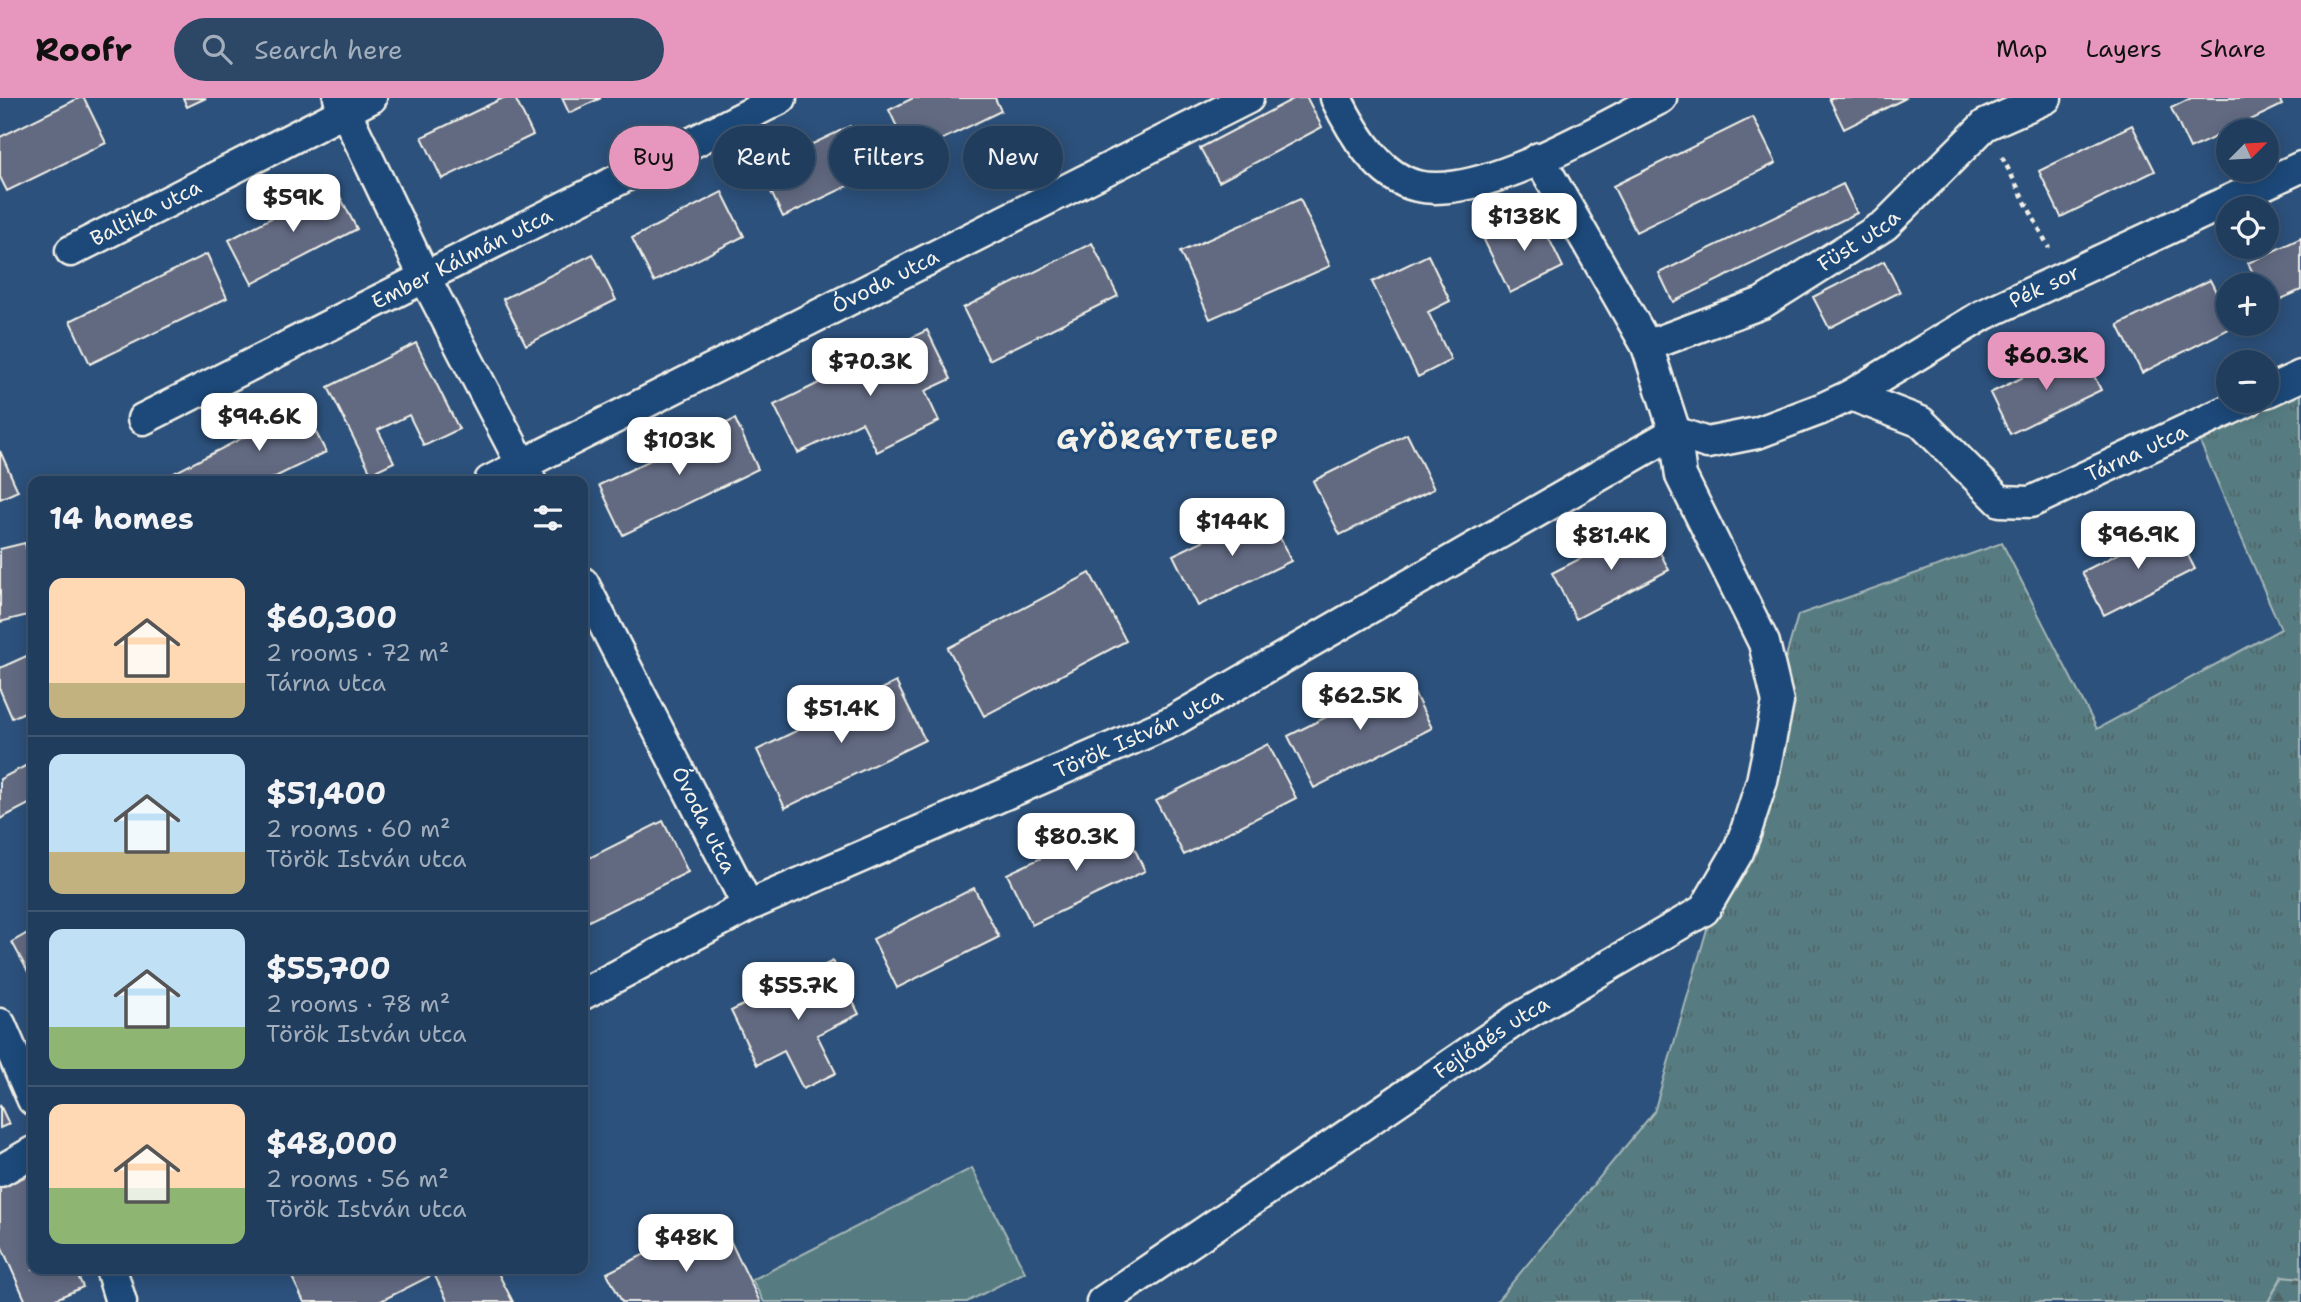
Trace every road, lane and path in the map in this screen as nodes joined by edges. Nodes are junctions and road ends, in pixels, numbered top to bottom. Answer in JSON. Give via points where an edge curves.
{"nodes":[{"id":1,"x":781,"y":98,"type":"edge"},
{"id":2,"x":1248,"y":98,"type":"edge"},
{"id":3,"x":1336,"y":98,"type":"edge"},
{"id":4,"x":1661,"y":98,"type":"edge"},
{"id":5,"x":2046,"y":98,"type":"edge"},
{"id":6,"x":352,"y":102,"type":"edge"},
{"id":7,"x":1986,"y":125,"type":"junction"},
{"id":8,"x":1539,"y":158,"type":"junction"},
{"id":9,"x":2301,"y":167,"type":"edge"},
{"id":10,"x":71,"y":251,"type":"dead end"},
{"id":11,"x":424,"y":276,"type":"junction"},
{"id":12,"x":2064,"y":277,"type":"junction"},
{"id":13,"x":1647,"y":346,"type":"junction"},
{"id":14,"x":2301,"y":376,"type":"edge"},
{"id":15,"x":2279,"y":387,"type":"edge"},
{"id":16,"x":1851,"y":395,"type":"junction"},
{"id":17,"x":2223,"y":413,"type":"edge"},
{"id":18,"x":143,"y":419,"type":"dead end"},
{"id":19,"x":1675,"y":432,"type":"junction"},
{"id":20,"x":526,"y":472,"type":"edge"},
{"id":21,"x":588,"y":593,"type":"edge"},
{"id":22,"x":748,"y":906,"type":"junction"},
{"id":23,"x":588,"y":991,"type":"edge"},
{"id":24,"x":0,"y":1024,"type":"edge"},
{"id":25,"x":28,"y":1088,"type":"edge"},
{"id":26,"x":28,"y":1155,"type":"edge"},
{"id":27,"x":0,"y":1171,"type":"edge"},
{"id":28,"x":113,"y":1274,"type":"edge"},
{"id":29,"x":121,"y":1302,"type":"edge"},
{"id":30,"x":1102,"y":1302,"type":"edge"}],
"edges":[{"from":1,"to":11,"type":"street","name":"Ember Kálmán utca"},
{"from":2,"to":20,"type":"street","name":"Óvoda utca"},
{"from":3,"to":8,"type":"street","via":[[1368,154],[1415,186],[1446,188],[1489,179]]},
{"from":4,"to":8,"type":"street"},
{"from":5,"to":7,"type":"street","name":"Füst utca"},
{"from":6,"to":10,"type":"street","name":"Baltika utca"},
{"from":6,"to":11,"type":"street"},
{"from":7,"to":12,"type":"path"},
{"from":7,"to":13,"type":"street","name":"Füst utca","via":[[1885,225],[1762,303]]},
{"from":8,"to":13,"type":"street"},
{"from":9,"to":12,"type":"street","name":"Pék sor"},
{"from":11,"to":18,"type":"street","name":"Ember Kálmán utca"},
{"from":11,"to":20,"type":"street"},
{"from":12,"to":16,"type":"street","name":"Pék sor","via":[[1983,315]]},
{"from":13,"to":19,"type":"street"},
{"from":14,"to":15,"type":"street"},
{"from":16,"to":17,"type":"street","name":"Tárna utca","via":[[1921,422],[2000,502],[2031,502]]},
{"from":16,"to":19,"type":"street","name":"Pék sor","via":[[1757,433],[1707,443]]},
{"from":19,"to":22,"type":"street","name":"Török István utca","via":[[1173,721]]},
{"from":19,"to":30,"type":"street","name":"Fejlődés utca","via":[[1681,476],[1764,643],[1778,702],[1762,782],[1746,831],[1704,910],[1519,1018]]},
{"from":21,"to":22,"type":"street","name":"Óvoda utca"},
{"from":22,"to":23,"type":"street","name":"Török István utca"},
{"from":24,"to":25,"type":"street"},
{"from":26,"to":27,"type":"street"},
{"from":28,"to":29,"type":"street"}]}
